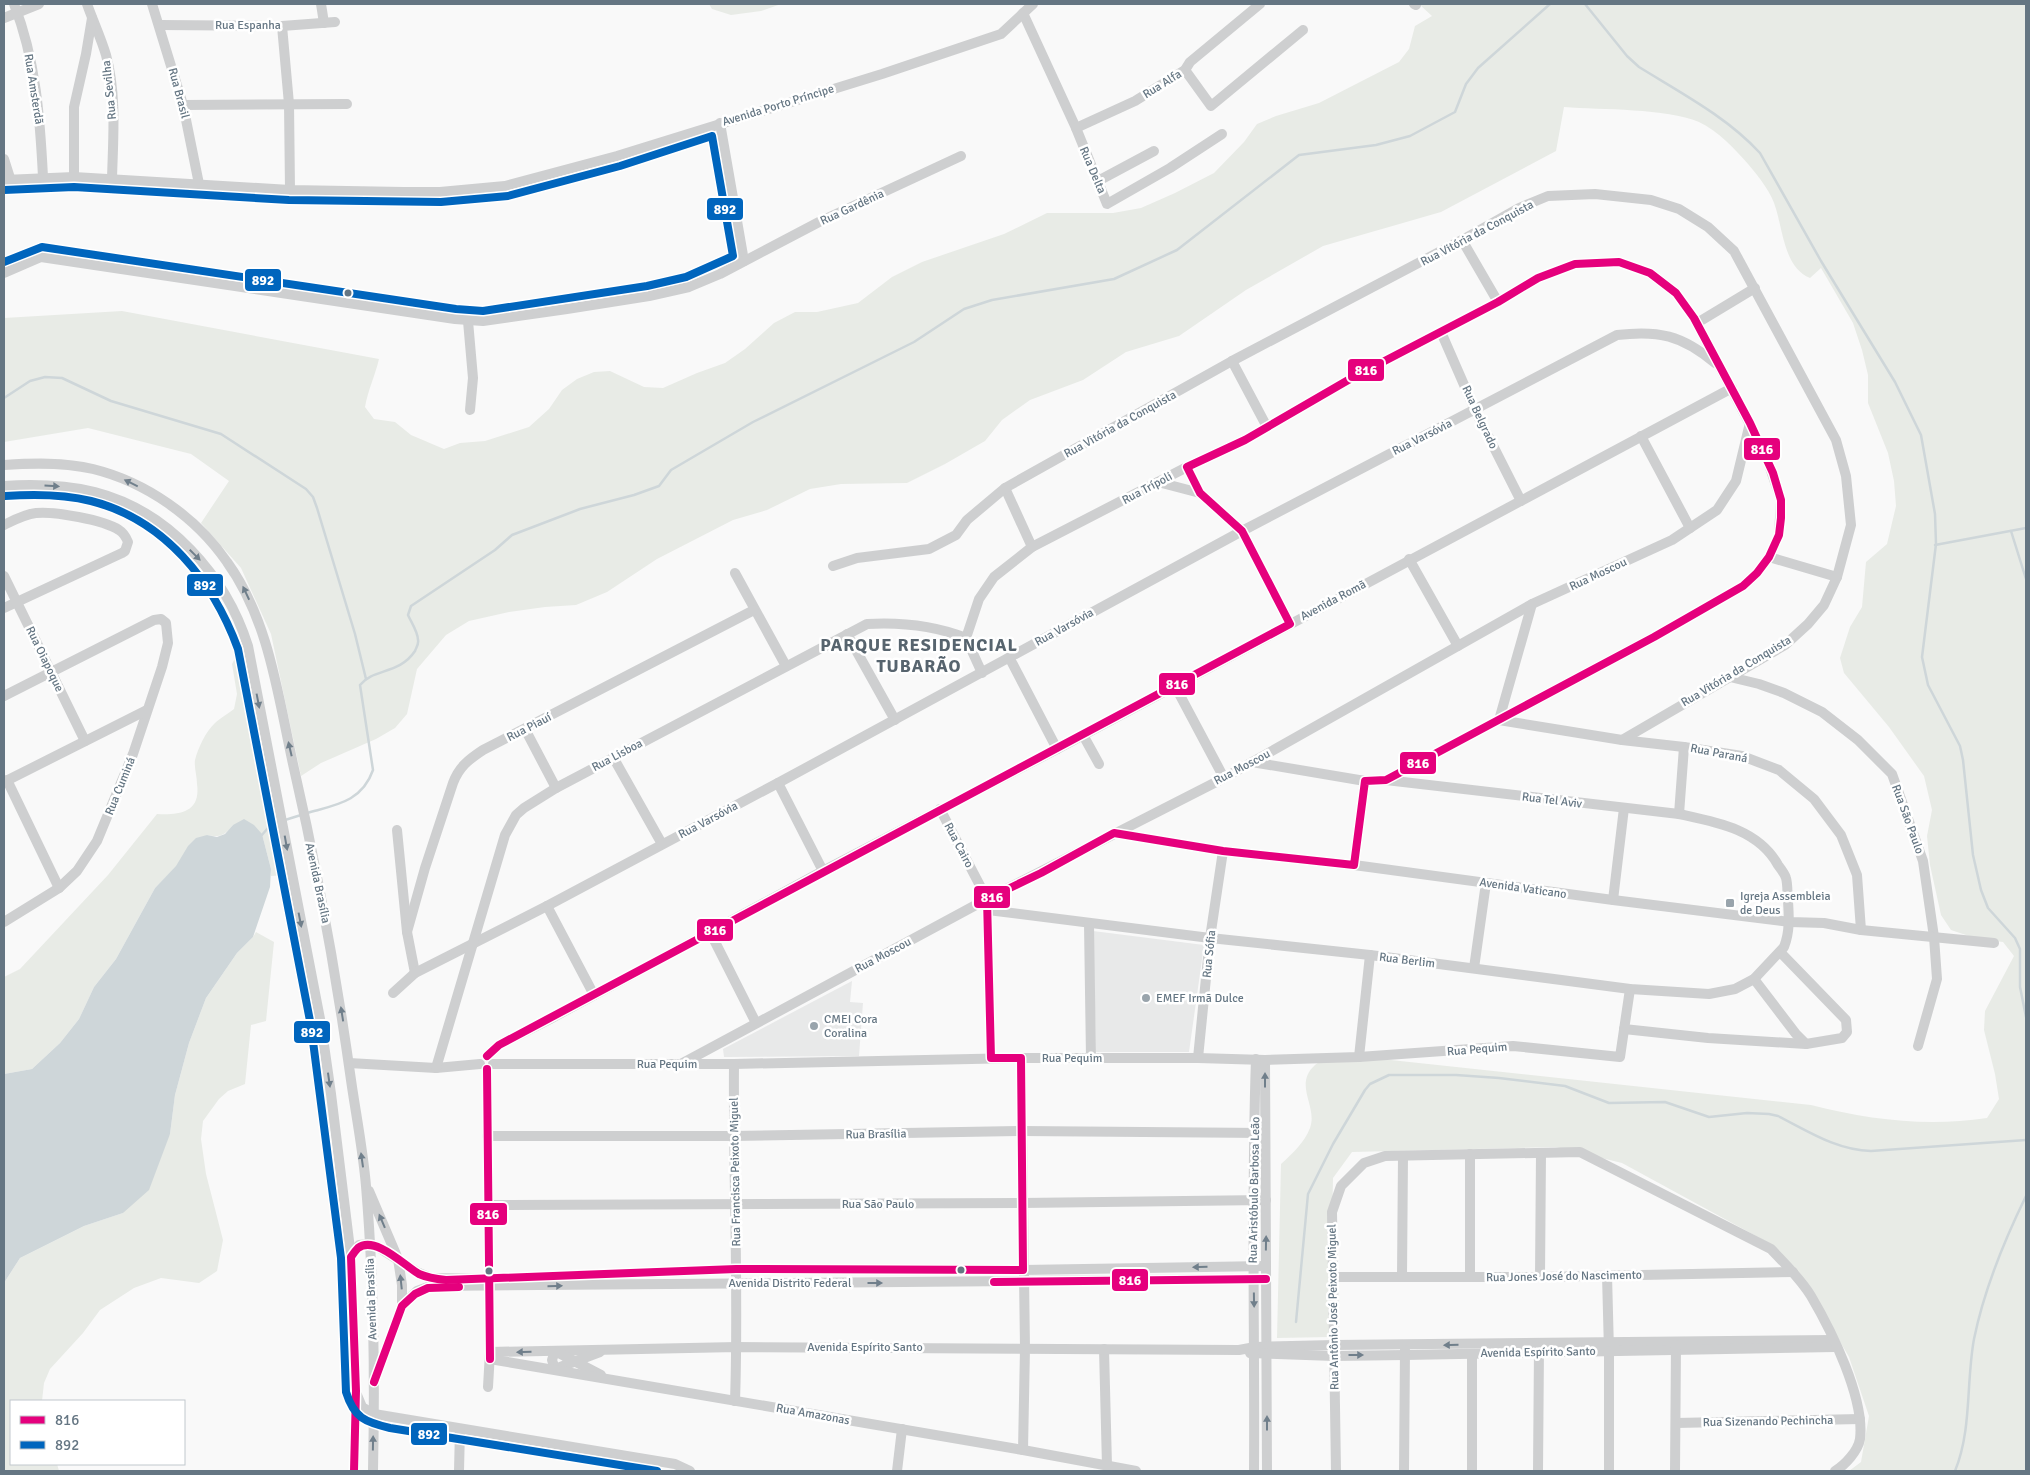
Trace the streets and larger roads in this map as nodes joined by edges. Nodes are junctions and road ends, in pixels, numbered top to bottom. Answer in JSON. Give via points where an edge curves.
{"nodes":[{"id":1,"x":39,"y":4,"type":"edge"},
{"id":2,"x":87,"y":4,"type":"edge"},
{"id":3,"x":152,"y":4,"type":"edge"},
{"id":4,"x":321,"y":4,"type":"edge"},
{"id":5,"x":1032,"y":4,"type":"edge"},
{"id":6,"x":1260,"y":4,"type":"edge"},
{"id":7,"x":16,"y":8,"type":"edge"},
{"id":8,"x":1024,"y":13,"type":"junction"},
{"id":9,"x":92,"y":17,"type":"junction"},
{"id":10,"x":4,"y":18,"type":"edge"},
{"id":11,"x":335,"y":22,"type":"dead end"},
{"id":12,"x":324,"y":23,"type":"junction"},
{"id":13,"x":160,"y":24,"type":"junction"},
{"id":14,"x":282,"y":26,"type":"junction"},
{"id":15,"x":1303,"y":30,"type":"dead end"},
{"id":16,"x":1185,"y":70,"type":"junction"},
{"id":17,"x":289,"y":104,"type":"junction"},
{"id":18,"x":347,"y":104,"type":"dead end"},
{"id":19,"x":183,"y":105,"type":"junction"},
{"id":20,"x":720,"y":124,"type":"junction"},
{"id":21,"x":1076,"y":128,"type":"junction"},
{"id":22,"x":1222,"y":134,"type":"dead end"},
{"id":23,"x":1154,"y":151,"type":"dead end"},
{"id":24,"x":961,"y":156,"type":"dead end"},
{"id":25,"x":4,"y":158,"type":"edge"},
{"id":26,"x":43,"y":177,"type":"junction"},
{"id":27,"x":74,"y":177,"type":"junction"},
{"id":28,"x":7,"y":179,"type":"edge"},
{"id":29,"x":112,"y":179,"type":"junction"},
{"id":30,"x":1098,"y":181,"type":"junction"},
{"id":31,"x":199,"y":184,"type":"junction"},
{"id":32,"x":290,"y":190,"type":"junction"},
{"id":33,"x":1462,"y":240,"type":"junction"},
{"id":34,"x":744,"y":260,"type":"junction"},
{"id":35,"x":4,"y":272,"type":"edge"},
{"id":36,"x":1755,"y":288,"type":"junction"},
{"id":37,"x":1498,"y":302,"type":"junction"},
{"id":38,"x":468,"y":320,"type":"junction"},
{"id":39,"x":1696,"y":323,"type":"junction"},
{"id":40,"x":1441,"y":332,"type":"junction"},
{"id":41,"x":1232,"y":361,"type":"junction"},
{"id":42,"x":1718,"y":366,"type":"junction"},
{"id":43,"x":1732,"y":388,"type":"junction"},
{"id":44,"x":470,"y":410,"type":"dead end"},
{"id":45,"x":1475,"y":410,"type":"junction"},
{"id":46,"x":1750,"y":424,"type":"junction"},
{"id":47,"x":1267,"y":427,"type":"junction"},
{"id":48,"x":1641,"y":436,"type":"junction"},
{"id":49,"x":4,"y":465,"type":"edge"},
{"id":50,"x":1187,"y":467,"type":"junction"},
{"id":51,"x":1158,"y":482,"type":"junction"},
{"id":52,"x":4,"y":486,"type":"edge"},
{"id":53,"x":1005,"y":488,"type":"junction"},
{"id":54,"x":1200,"y":493,"type":"junction"},
{"id":55,"x":1521,"y":501,"type":"junction"},
{"id":56,"x":4,"y":525,"type":"edge"},
{"id":57,"x":1690,"y":528,"type":"junction"},
{"id":58,"x":1242,"y":531,"type":"junction"},
{"id":59,"x":1032,"y":547,"type":"junction"},
{"id":60,"x":1769,"y":557,"type":"junction"},
{"id":61,"x":1409,"y":559,"type":"junction"},
{"id":62,"x":832,"y":566,"type":"dead end"},
{"id":63,"x":735,"y":573,"type":"dead end"},
{"id":64,"x":4,"y":576,"type":"edge"},
{"id":65,"x":1837,"y":577,"type":"junction"},
{"id":66,"x":16,"y":602,"type":"junction"},
{"id":67,"x":1532,"y":604,"type":"junction"},
{"id":68,"x":4,"y":608,"type":"edge"},
{"id":69,"x":754,"y":610,"type":"junction"},
{"id":70,"x":1290,"y":624,"type":"junction"},
{"id":71,"x":847,"y":634,"type":"junction"},
{"id":72,"x":966,"y":638,"type":"junction"},
{"id":73,"x":1458,"y":646,"type":"junction"},
{"id":74,"x":1009,"y":658,"type":"junction"},
{"id":75,"x":786,"y":666,"type":"junction"},
{"id":76,"x":52,"y":672,"type":"junction"},
{"id":77,"x":982,"y":673,"type":"junction"},
{"id":78,"x":1730,"y":677,"type":"junction"},
{"id":79,"x":1175,"y":686,"type":"junction"},
{"id":80,"x":4,"y":696,"type":"edge"},
{"id":81,"x":147,"y":710,"type":"junction"},
{"id":82,"x":894,"y":720,"type":"junction"},
{"id":83,"x":1499,"y":720,"type":"junction"},
{"id":84,"x":525,"y":729,"type":"junction"},
{"id":85,"x":1083,"y":735,"type":"junction"},
{"id":86,"x":1622,"y":740,"type":"junction"},
{"id":87,"x":85,"y":741,"type":"junction"},
{"id":88,"x":1684,"y":747,"type":"junction"},
{"id":89,"x":1057,"y":749,"type":"junction"},
{"id":90,"x":613,"y":757,"type":"junction"},
{"id":91,"x":1252,"y":762,"type":"junction"},
{"id":92,"x":1099,"y":764,"type":"dead end"},
{"id":93,"x":1224,"y":778,"type":"junction"},
{"id":94,"x":1386,"y":780,"type":"junction"},
{"id":95,"x":5,"y":781,"type":"edge"},
{"id":96,"x":1365,"y":781,"type":"junction"},
{"id":97,"x":778,"y":784,"type":"junction"},
{"id":98,"x":556,"y":788,"type":"junction"},
{"id":99,"x":1624,"y":808,"type":"junction"},
{"id":100,"x":940,"y":809,"type":"junction"},
{"id":101,"x":1679,"y":814,"type":"junction"},
{"id":102,"x":397,"y":830,"type":"dead end"},
{"id":103,"x":1114,"y":833,"type":"junction"},
{"id":104,"x":662,"y":844,"type":"junction"},
{"id":105,"x":1223,"y":851,"type":"junction"},
{"id":106,"x":1354,"y":865,"type":"junction"},
{"id":107,"x":823,"y":871,"type":"junction"},
{"id":108,"x":1486,"y":883,"type":"junction"},
{"id":109,"x":59,"y":888,"type":"junction"},
{"id":110,"x":1613,"y":900,"type":"junction"},
{"id":111,"x":988,"y":904,"type":"junction"},
{"id":112,"x":547,"y":906,"type":"junction"},
{"id":113,"x":4,"y":922,"type":"edge"},
{"id":114,"x":1790,"y":922,"type":"junction"},
{"id":115,"x":1089,"y":924,"type":"junction"},
{"id":116,"x":1861,"y":930,"type":"junction"},
{"id":117,"x":407,"y":932,"type":"junction"},
{"id":118,"x":710,"y":932,"type":"junction"},
{"id":119,"x":1210,"y":938,"type":"junction"},
{"id":120,"x":1934,"y":938,"type":"junction"},
{"id":121,"x":1994,"y":943,"type":"dead end"},
{"id":122,"x":471,"y":945,"type":"junction"},
{"id":123,"x":1780,"y":952,"type":"junction"},
{"id":124,"x":1370,"y":955,"type":"junction"},
{"id":125,"x":1474,"y":968,"type":"junction"},
{"id":126,"x":415,"y":973,"type":"junction"},
{"id":127,"x":1754,"y":979,"type":"junction"},
{"id":128,"x":1630,"y":989,"type":"junction"},
{"id":129,"x":393,"y":993,"type":"dead end"},
{"id":130,"x":594,"y":995,"type":"junction"},
{"id":131,"x":756,"y":1023,"type":"junction"},
{"id":132,"x":1624,"y":1029,"type":"junction"},
{"id":133,"x":1806,"y":1044,"type":"junction"},
{"id":134,"x":1918,"y":1046,"type":"dead end"},
{"id":135,"x":1359,"y":1057,"type":"junction"},
{"id":136,"x":991,"y":1058,"type":"junction"},
{"id":137,"x":1021,"y":1058,"type":"junction"},
{"id":138,"x":1091,"y":1058,"type":"junction"},
{"id":139,"x":1198,"y":1058,"type":"junction"},
{"id":140,"x":1261,"y":1059,"type":"junction"},
{"id":141,"x":348,"y":1062,"type":"junction"},
{"id":142,"x":487,"y":1064,"type":"junction"},
{"id":143,"x":681,"y":1064,"type":"junction"},
{"id":144,"x":734,"y":1064,"type":"junction"},
{"id":145,"x":436,"y":1068,"type":"junction"},
{"id":146,"x":1022,"y":1131,"type":"junction"},
{"id":147,"x":1260,"y":1133,"type":"junction"},
{"id":148,"x":487,"y":1136,"type":"junction"},
{"id":149,"x":733,"y":1136,"type":"junction"},
{"id":150,"x":1541,"y":1152,"type":"junction"},
{"id":151,"x":1470,"y":1154,"type":"junction"},
{"id":152,"x":1403,"y":1156,"type":"junction"},
{"id":153,"x":366,"y":1184,"type":"junction"},
{"id":154,"x":1266,"y":1200,"type":"junction"},
{"id":155,"x":1253,"y":1201,"type":"junction"},
{"id":156,"x":734,"y":1204,"type":"junction"},
{"id":157,"x":1022,"y":1204,"type":"junction"},
{"id":158,"x":489,"y":1205,"type":"junction"},
{"id":159,"x":369,"y":1244,"type":"junction"},
{"id":160,"x":351,"y":1257,"type":"junction"},
{"id":161,"x":398,"y":1259,"type":"junction"},
{"id":162,"x":1253,"y":1266,"type":"junction"},
{"id":163,"x":1266,"y":1266,"type":"junction"},
{"id":164,"x":736,"y":1269,"type":"junction"},
{"id":165,"x":1023,"y":1270,"type":"junction"},
{"id":166,"x":1794,"y":1272,"type":"junction"},
{"id":167,"x":1470,"y":1276,"type":"junction"},
{"id":168,"x":1607,"y":1276,"type":"junction"},
{"id":169,"x":1334,"y":1277,"type":"junction"},
{"id":170,"x":1402,"y":1277,"type":"junction"},
{"id":171,"x":1540,"y":1277,"type":"junction"},
{"id":172,"x":1266,"y":1278,"type":"junction"},
{"id":173,"x":1253,"y":1279,"type":"junction"},
{"id":174,"x":1024,"y":1282,"type":"junction"},
{"id":175,"x":490,"y":1283,"type":"junction"},
{"id":176,"x":737,"y":1283,"type":"junction"},
{"id":177,"x":402,"y":1306,"type":"junction"},
{"id":178,"x":1834,"y":1343,"type":"junction"},
{"id":179,"x":1677,"y":1346,"type":"junction"},
{"id":180,"x":737,"y":1347,"type":"junction"},
{"id":181,"x":1609,"y":1347,"type":"junction"},
{"id":182,"x":1025,"y":1348,"type":"junction"},
{"id":183,"x":1539,"y":1348,"type":"junction"},
{"id":184,"x":608,"y":1349,"type":"junction"},
{"id":185,"x":1104,"y":1349,"type":"junction"},
{"id":186,"x":1255,"y":1350,"type":"junction"},
{"id":187,"x":1266,"y":1350,"type":"junction"},
{"id":188,"x":1334,"y":1350,"type":"junction"},
{"id":189,"x":1405,"y":1350,"type":"junction"},
{"id":190,"x":555,"y":1351,"type":"junction"},
{"id":191,"x":1472,"y":1354,"type":"junction"},
{"id":192,"x":490,"y":1356,"type":"junction"},
{"id":193,"x":574,"y":1361,"type":"junction"},
{"id":194,"x":555,"y":1369,"type":"junction"},
{"id":195,"x":611,"y":1380,"type":"junction"},
{"id":196,"x":374,"y":1382,"type":"junction"},
{"id":197,"x":488,"y":1387,"type":"dead end"},
{"id":198,"x":356,"y":1391,"type":"junction"},
{"id":199,"x":735,"y":1400,"type":"junction"},
{"id":200,"x":374,"y":1414,"type":"junction"},
{"id":201,"x":1860,"y":1419,"type":"junction"},
{"id":202,"x":1676,"y":1423,"type":"junction"},
{"id":203,"x":460,"y":1429,"type":"junction"},
{"id":204,"x":902,"y":1429,"type":"junction"},
{"id":205,"x":1023,"y":1450,"type":"junction"},
{"id":206,"x":1107,"y":1466,"type":"junction"},
{"id":207,"x":354,"y":1471,"type":"edge"},
{"id":208,"x":373,"y":1471,"type":"edge"},
{"id":209,"x":459,"y":1471,"type":"edge"},
{"id":210,"x":690,"y":1471,"type":"edge"},
{"id":211,"x":897,"y":1471,"type":"edge"},
{"id":212,"x":1136,"y":1471,"type":"edge"},
{"id":213,"x":1254,"y":1471,"type":"edge"},
{"id":214,"x":1267,"y":1471,"type":"edge"},
{"id":215,"x":1336,"y":1471,"type":"edge"},
{"id":216,"x":1404,"y":1471,"type":"edge"},
{"id":217,"x":1472,"y":1471,"type":"edge"},
{"id":218,"x":1538,"y":1471,"type":"edge"},
{"id":219,"x":1609,"y":1471,"type":"edge"},
{"id":220,"x":1675,"y":1471,"type":"edge"},
{"id":221,"x":1835,"y":1471,"type":"edge"}],
"edges":[{"from":1,"to":7,"type":"street"},
{"from":2,"to":9,"type":"street","name":"Rua Sevilha"},
{"from":3,"to":13,"type":"street","name":"Rua Brasil"},
{"from":4,"to":12,"type":"street"},
{"from":5,"to":8,"type":"street","name":"Avenida Porto Príncipe"},
{"from":6,"to":16,"type":"street","name":"Rua Alfa","via":[[1190,62]]},
{"from":7,"to":10,"type":"street"},
{"from":7,"to":26,"type":"street","name":"Rua Amsterdã","via":[[36,83]]},
{"from":8,"to":20,"type":"street","name":"Avenida Porto Príncipe","via":[[1001,34]]},
{"from":8,"to":21,"type":"street","name":"Rua Delta"},
{"from":9,"to":27,"type":"street","via":[[74,107]]},
{"from":9,"to":29,"type":"street","name":"Rua Sevilha","via":[[106,55],[111,84],[114,130]]},
{"from":11,"to":12,"type":"street","name":"Rua Espanha"},
{"from":12,"to":14,"type":"street","name":"Rua Espanha"},
{"from":13,"to":14,"type":"street","name":"Rua Espanha"},
{"from":13,"to":19,"type":"street","name":"Rua Brasil"},
{"from":14,"to":17,"type":"street"},
{"from":15,"to":16,"type":"street","via":[[1211,106]]},
{"from":16,"to":21,"type":"street","name":"Rua Alfa","via":[[1135,101]]},
{"from":17,"to":18,"type":"street"},
{"from":17,"to":19,"type":"street"},
{"from":17,"to":32,"type":"street"},
{"from":19,"to":31,"type":"street","name":"Rua Brasil"},
{"from":20,"to":32,"type":"street","name":"Avenida Porto Príncipe","via":[[505,186],[440,192]]},
{"from":20,"to":34,"type":"street"},
{"from":21,"to":30,"type":"street","name":"Rua Delta"},
{"from":22,"to":30,"type":"street","name":"Rua Delta","via":[[1108,204]]},
{"from":23,"to":30,"type":"street"},
{"from":24,"to":34,"type":"street","name":"Rua Gardênia"},
{"from":25,"to":28,"type":"street"},
{"from":26,"to":27,"type":"street","name":"Avenida Porto Príncipe"},
{"from":26,"to":28,"type":"street","name":"Avenida Porto Príncipe"},
{"from":27,"to":29,"type":"street","name":"Avenida Porto Príncipe"},
{"from":29,"to":31,"type":"street","name":"Avenida Porto Príncipe"},
{"from":31,"to":32,"type":"street","name":"Avenida Porto Príncipe"},
{"from":33,"to":36,"type":"street","name":"Rua Vitória da Conquista","via":[[1519,208],[1548,196],[1595,194],[1651,200],[1679,209],[1708,227],[1734,251]]},
{"from":33,"to":37,"type":"street"},
{"from":33,"to":41,"type":"street","name":"Rua Vitória da Conquista"},
{"from":34,"to":38,"type":"street","name":"Rua Gardênia","via":[[690,287],[649,296],[483,321]]},
{"from":35,"to":38,"type":"street","via":[[41,257]]},
{"from":36,"to":39,"type":"street"},
{"from":36,"to":65,"type":"street","name":"Rua Vitória da Conquista","via":[[1836,440],[1846,476],[1851,525]]},
{"from":37,"to":39,"type":"street","name":"Rua Trípoli","via":[[1538,278],[1575,264],[1619,262],[1650,273],[1676,293]]},
{"from":37,"to":40,"type":"street","name":"Rua Trípoli"},
{"from":38,"to":44,"type":"street","via":[[473,378]]},
{"from":39,"to":42,"type":"street","name":"Rua Trípoli"},
{"from":40,"to":45,"type":"street","name":"Rua Belgrado"},
{"from":40,"to":47,"type":"street","name":"Rua Trípoli"},
{"from":41,"to":47,"type":"street"},
{"from":41,"to":53,"type":"street","name":"Rua Vitória da Conquista"},
{"from":42,"to":43,"type":"street","name":"Rua Trípoli"},
{"from":42,"to":45,"type":"street","name":"Rua Varsóvia","via":[[1693,346],[1667,335],[1651,332],[1617,335]]},
{"from":43,"to":46,"type":"street"},
{"from":43,"to":48,"type":"street","name":"Avenida Romã"},
{"from":45,"to":55,"type":"street","name":"Rua Belgrado"},
{"from":45,"to":58,"type":"street","name":"Rua Varsóvia"},
{"from":46,"to":57,"type":"street","name":"Rua Moscou","via":[[1736,481],[1717,510]]},
{"from":46,"to":60,"type":"street","via":[[1765,453],[1781,500],[1779,534]]},
{"from":47,"to":50,"type":"street","name":"Rua Trípoli"},
{"from":48,"to":55,"type":"street","name":"Avenida Romã"},
{"from":48,"to":57,"type":"street"},
{"from":141,"to":49,"type":"street","name":"Avenida Brasília","one_way":true,"via":[[328,930],[300,797],[263,634],[243,586],[203,534],[181,514],[129,481],[62,464]]},
{"from":50,"to":51,"type":"street","name":"Rua Trípoli"},
{"from":50,"to":54,"type":"street"},
{"from":51,"to":54,"type":"street"},
{"from":51,"to":59,"type":"street","name":"Rua Trípoli"},
{"from":52,"to":160,"type":"street","name":"Avenida Brasília","one_way":true,"via":[[66,486],[96,492],[150,516],[210,571],[234,609],[248,646],[322,1033]]},
{"from":53,"to":59,"type":"street"},
{"from":53,"to":62,"type":"street","name":"Rua Vitória da Conquista","via":[[967,520],[956,535],[929,549],[857,558]]},
{"from":54,"to":58,"type":"street"},
{"from":55,"to":61,"type":"street","name":"Avenida Romã"},
{"from":56,"to":66,"type":"street","via":[[27,514],[47,512],[88,519],[114,528],[128,542],[122,553]]},
{"from":57,"to":67,"type":"street","name":"Rua Moscou","via":[[1672,540]]},
{"from":58,"to":70,"type":"street"},
{"from":58,"to":74,"type":"street","name":"Rua Varsóvia"},
{"from":59,"to":72,"type":"street","name":"Rua Trípoli","via":[[994,577],[979,599]]},
{"from":60,"to":65,"type":"street"},
{"from":60,"to":83,"type":"street","via":[[1743,586]]},
{"from":61,"to":70,"type":"street","name":"Avenida Romã"},
{"from":61,"to":73,"type":"street"},
{"from":63,"to":69,"type":"street"},
{"from":64,"to":66,"type":"street","name":"Rua Oiapoque"},
{"from":65,"to":78,"type":"street","name":"Rua Vitória da Conquista","via":[[1824,605],[1808,624],[1785,645]]},
{"from":66,"to":68,"type":"street"},
{"from":66,"to":76,"type":"street","name":"Rua Oiapoque"},
{"from":67,"to":73,"type":"street","name":"Rua Moscou"},
{"from":67,"to":83,"type":"street"},
{"from":69,"to":75,"type":"street"},
{"from":69,"to":84,"type":"street","name":"Rua Piauí"},
{"from":70,"to":79,"type":"street","name":"Avenida Romã"},
{"from":71,"to":72,"type":"street","name":"Rua Lisboa","via":[[867,624],[896,622],[923,625]]},
{"from":71,"to":75,"type":"street","name":"Rua Lisboa"},
{"from":71,"to":82,"type":"street"},
{"from":72,"to":77,"type":"street"},
{"from":73,"to":91,"type":"street","name":"Rua Moscou"},
{"from":74,"to":77,"type":"street","name":"Rua Varsóvia"},
{"from":74,"to":89,"type":"street"},
{"from":75,"to":90,"type":"street","name":"Rua Lisboa"},
{"from":76,"to":80,"type":"street"},
{"from":76,"to":81,"type":"street","name":"Rua Cuminá","via":[[154,620],[164,620],[168,636],[164,660]]},
{"from":76,"to":87,"type":"street","name":"Rua Oiapoque"},
{"from":77,"to":82,"type":"street","name":"Rua Varsóvia"},
{"from":78,"to":86,"type":"street","name":"Rua Vitória da Conquista"},
{"from":78,"to":120,"type":"street","name":"Rua São Paulo","via":[[1784,693],[1822,712],[1858,740],[1892,774],[1923,861]]},
{"from":79,"to":85,"type":"street","name":"Avenida Romã"},
{"from":79,"to":93,"type":"street"},
{"from":81,"to":87,"type":"street"},
{"from":81,"to":109,"type":"street","name":"Rua Cuminá","via":[[133,754],[96,842],[77,871]]},
{"from":82,"to":97,"type":"street","name":"Rua Varsóvia"},
{"from":83,"to":86,"type":"street","name":"Rua Paraná"},
{"from":83,"to":94,"type":"street"},
{"from":84,"to":98,"type":"street"},
{"from":84,"to":117,"type":"street","name":"Rua Piauí","via":[[483,750],[460,768],[425,868]]},
{"from":85,"to":89,"type":"street","name":"Avenida Romã"},
{"from":85,"to":92,"type":"street"},
{"from":86,"to":88,"type":"street","name":"Rua Paraná"},
{"from":87,"to":95,"type":"street"},
{"from":88,"to":101,"type":"street"},
{"from":88,"to":116,"type":"street","name":"Rua Paraná","via":[[1742,756],[1779,770],[1814,799],[1840,835],[1857,875]]},
{"from":89,"to":100,"type":"street","name":"Avenida Romã"},
{"from":90,"to":98,"type":"street","name":"Rua Lisboa"},
{"from":90,"to":104,"type":"street"},
{"from":91,"to":93,"type":"street","name":"Rua Moscou"},
{"from":91,"to":96,"type":"street","name":"Rua Tel Aviv"},
{"from":93,"to":103,"type":"street","name":"Rua Moscou"},
{"from":94,"to":96,"type":"street","name":"Rua Tel Aviv"},
{"from":94,"to":99,"type":"street","name":"Rua Tel Aviv"},
{"from":95,"to":109,"type":"street"},
{"from":96,"to":106,"type":"street"},
{"from":97,"to":104,"type":"street","name":"Rua Varsóvia"},
{"from":97,"to":107,"type":"street"},
{"from":98,"to":122,"type":"street","name":"Rua Lisboa","via":[[524,808],[508,827]]},
{"from":99,"to":101,"type":"street","name":"Rua Tel Aviv"},
{"from":99,"to":110,"type":"street"},
{"from":100,"to":107,"type":"street","name":"Avenida Romã"},
{"from":100,"to":111,"type":"street","name":"Rua Cairo"},
{"from":101,"to":114,"type":"street","name":"Rua Tel Aviv","via":[[1742,832],[1774,857],[1786,878]]},
{"from":102,"to":117,"type":"street"},
{"from":103,"to":105,"type":"street","name":"Avenida Vaticano"},
{"from":103,"to":111,"type":"street","name":"Rua Moscou"},
{"from":104,"to":112,"type":"street","name":"Rua Varsóvia"},
{"from":105,"to":106,"type":"street","name":"Avenida Vaticano"},
{"from":105,"to":119,"type":"street","name":"Rua Sófia"},
{"from":106,"to":108,"type":"street","name":"Avenida Vaticano"},
{"from":107,"to":118,"type":"street","name":"Avenida Romã"},
{"from":108,"to":110,"type":"street","name":"Avenida Vaticano"},
{"from":108,"to":125,"type":"street"},
{"from":109,"to":113,"type":"street","name":"Rua Cuminá"},
{"from":110,"to":114,"type":"street","name":"Avenida Vaticano"},
{"from":111,"to":115,"type":"street","name":"Rua Berlim"},
{"from":111,"to":131,"type":"street","name":"Rua Moscou"},
{"from":111,"to":136,"type":"street","name":"Rua Cairo"},
{"from":112,"to":122,"type":"street","name":"Rua Varsóvia"},
{"from":112,"to":130,"type":"street"},
{"from":114,"to":116,"type":"street","name":"Avenida Vaticano","via":[[1815,922]]},
{"from":114,"to":123,"type":"street","name":"Rua Berlim","via":[[1787,940]]},
{"from":115,"to":119,"type":"street","name":"Rua Berlim"},
{"from":115,"to":138,"type":"street"},
{"from":116,"to":120,"type":"street","name":"Avenida Vaticano"},
{"from":117,"to":126,"type":"street"},
{"from":118,"to":130,"type":"street","name":"Avenida Romã"},
{"from":118,"to":131,"type":"street"},
{"from":119,"to":124,"type":"street","name":"Rua Berlim"},
{"from":119,"to":139,"type":"street","name":"Rua Sófia"},
{"from":120,"to":121,"type":"street","name":"Avenida Vaticano"},
{"from":120,"to":134,"type":"street","name":"Rua São Paulo","via":[[1937,979]]},
{"from":122,"to":126,"type":"street","name":"Rua Varsóvia"},
{"from":122,"to":145,"type":"street","name":"Rua Lisboa"},
{"from":123,"to":127,"type":"street","name":"Rua Berlim"},
{"from":123,"to":133,"type":"street","via":[[1846,1020],[1847,1032],[1842,1038]]},
{"from":124,"to":125,"type":"street","name":"Rua Berlim"},
{"from":124,"to":135,"type":"street"},
{"from":125,"to":128,"type":"street","name":"Rua Berlim"},
{"from":126,"to":129,"type":"street","name":"Rua Varsóvia"},
{"from":127,"to":128,"type":"street","name":"Rua Berlim","via":[[1735,989],[1709,994]]},
{"from":127,"to":133,"type":"street"},
{"from":128,"to":132,"type":"street"},
{"from":130,"to":142,"type":"street","name":"Avenida Romã","via":[[499,1045]]},
{"from":131,"to":143,"type":"street","name":"Rua Moscou"},
{"from":132,"to":133,"type":"street"},
{"from":132,"to":135,"type":"street","name":"Rua Pequim","via":[[1620,1057],[1513,1046]]},
{"from":135,"to":140,"type":"street","name":"Rua Pequim"},
{"from":136,"to":137,"type":"street","name":"Rua Pequim"},
{"from":136,"to":144,"type":"street","name":"Rua Pequim"},
{"from":137,"to":138,"type":"street","name":"Rua Pequim"},
{"from":137,"to":146,"type":"street"},
{"from":138,"to":139,"type":"street","name":"Rua Pequim"},
{"from":139,"to":140,"type":"street","name":"Rua Pequim"},
{"from":140,"to":147,"type":"street","name":"Rua Aristóbulo Barbosa Leão"},
{"from":141,"to":145,"type":"street","name":"Rua Pequim"},
{"from":153,"to":141,"type":"street","name":"Avenida Brasília","one_way":true},
{"from":142,"to":143,"type":"street","name":"Rua Pequim"},
{"from":142,"to":145,"type":"street","name":"Rua Pequim"},
{"from":142,"to":148,"type":"street"},
{"from":143,"to":144,"type":"street","name":"Rua Pequim"},
{"from":144,"to":149,"type":"street","name":"Rua Francisca Peixoto Miguel"},
{"from":146,"to":147,"type":"street","name":"Rua Brasília"},
{"from":146,"to":149,"type":"street","name":"Rua Brasília"},
{"from":146,"to":157,"type":"street"},
{"from":147,"to":154,"type":"street"},
{"from":147,"to":155,"type":"street","name":"Rua Aristóbulo Barbosa Leão"},
{"from":148,"to":149,"type":"street","name":"Rua Brasília"},
{"from":148,"to":158,"type":"street"},
{"from":149,"to":156,"type":"street","name":"Rua Francisca Peixoto Miguel"},
{"from":150,"to":151,"type":"street","name":"Rua Antônio José Peixoto Miguel"},
{"from":150,"to":166,"type":"street","name":"Rua Antônio José Peixoto Miguel","via":[[1580,1152],[1771,1249]]},
{"from":150,"to":171,"type":"street"},
{"from":151,"to":152,"type":"street","name":"Rua Antônio José Peixoto Miguel"},
{"from":151,"to":167,"type":"street"},
{"from":152,"to":169,"type":"street","name":"Rua Antônio José Peixoto Miguel","via":[[1385,1156],[1364,1163],[1340,1186],[1332,1212]]},
{"from":152,"to":170,"type":"street"},
{"from":153,"to":159,"type":"street","name":"Avenida Brasília"},
{"from":161,"to":153,"type":"street","one_way":true},
{"from":154,"to":155,"type":"street","name":"Rua São Paulo"},
{"from":163,"to":154,"type":"street","one_way":true},
{"from":155,"to":157,"type":"street","name":"Rua São Paulo"},
{"from":155,"to":162,"type":"street","name":"Rua Aristóbulo Barbosa Leão"},
{"from":156,"to":157,"type":"street","name":"Rua São Paulo"},
{"from":156,"to":158,"type":"street","name":"Rua São Paulo"},
{"from":156,"to":164,"type":"street","name":"Rua Francisca Peixoto Miguel"},
{"from":157,"to":165,"type":"street"},
{"from":158,"to":175,"type":"street"},
{"from":159,"to":160,"type":"street","via":[[357,1247]]},
{"from":159,"to":161,"type":"street","name":"Avenida Distrito Federal"},
{"from":159,"to":196,"type":"street","name":"Avenida Brasília"},
{"from":160,"to":198,"type":"street","name":"Avenida Brasília"},
{"from":161,"to":175,"type":"street","name":"Avenida Distrito Federal","via":[[431,1278]]},
{"from":177,"to":161,"type":"street","one_way":true},
{"from":162,"to":163,"type":"street","name":"Avenida Distrito Federal"},
{"from":162,"to":165,"type":"street","name":"Avenida Distrito Federal","one_way":true},
{"from":162,"to":173,"type":"street","name":"Rua Aristóbulo Barbosa Leão"},
{"from":163,"to":172,"type":"street"},
{"from":164,"to":165,"type":"street","name":"Avenida Distrito Federal"},
{"from":164,"to":175,"type":"street","name":"Avenida Distrito Federal"},
{"from":164,"to":176,"type":"street","name":"Rua Francisca Peixoto Miguel"},
{"from":165,"to":174,"type":"street"},
{"from":166,"to":168,"type":"street","name":"Rua Jones José do Nascimento"},
{"from":166,"to":178,"type":"street","name":"Rua Antônio José Peixoto Miguel","via":[[1810,1295]]},
{"from":167,"to":170,"type":"street","name":"Rua Jones José do Nascimento"},
{"from":167,"to":171,"type":"street","name":"Rua Jones José do Nascimento"},
{"from":168,"to":171,"type":"street","name":"Rua Jones José do Nascimento"},
{"from":168,"to":181,"type":"street"},
{"from":169,"to":170,"type":"street","name":"Rua Jones José do Nascimento"},
{"from":169,"to":188,"type":"street","name":"Rua Antônio José Peixoto Miguel"},
{"from":172,"to":173,"type":"street","name":"Avenida Distrito Federal"},
{"from":172,"to":187,"type":"street"},
{"from":173,"to":174,"type":"street","name":"Avenida Distrito Federal"},
{"from":173,"to":186,"type":"street","name":"Rua Aristóbulo Barbosa Leão","one_way":true},
{"from":176,"to":174,"type":"street","name":"Avenida Distrito Federal","one_way":true},
{"from":174,"to":182,"type":"street"},
{"from":175,"to":176,"type":"street","name":"Avenida Distrito Federal","one_way":true},
{"from":175,"to":177,"type":"street","name":"Avenida Distrito Federal","via":[[431,1286],[417,1291]]},
{"from":175,"to":192,"type":"street"},
{"from":176,"to":180,"type":"street","name":"Rua Francisca Peixoto Miguel"},
{"from":177,"to":196,"type":"street","name":"Avenida Distrito Federal"},
{"from":178,"to":179,"type":"street","name":"Avenida Espírito Santo"},
{"from":178,"to":201,"type":"street","name":"Rua Antônio José Peixoto Miguel","via":[[1853,1385]]},
{"from":179,"to":181,"type":"street","name":"Avenida Espírito Santo"},
{"from":179,"to":202,"type":"street"},
{"from":180,"to":182,"type":"street","name":"Avenida Espírito Santo"},
{"from":180,"to":184,"type":"street","name":"Avenida Espírito Santo"},
{"from":180,"to":199,"type":"street","name":"Rua Francisca Peixoto Miguel"},
{"from":181,"to":183,"type":"street","name":"Avenida Espírito Santo"},
{"from":181,"to":219,"type":"street"},
{"from":182,"to":185,"type":"street","name":"Avenida Espírito Santo"},
{"from":182,"to":205,"type":"street"},
{"from":183,"to":189,"type":"street","name":"Avenida Espírito Santo","one_way":true},
{"from":183,"to":191,"type":"street","name":"Avenida Espírito Santo"},
{"from":183,"to":218,"type":"street"},
{"from":184,"to":190,"type":"street","name":"Avenida Espírito Santo"},
{"from":184,"to":193,"type":"street"},
{"from":185,"to":186,"type":"street","name":"Avenida Espírito Santo"},
{"from":185,"to":206,"type":"street"},
{"from":186,"to":187,"type":"street","name":"Avenida Espírito Santo"},
{"from":186,"to":213,"type":"street","name":"Rua Aristóbulo Barbosa Leão"},
{"from":187,"to":188,"type":"street","name":"Avenida Espírito Santo"},
{"from":214,"to":187,"type":"street","one_way":true},
{"from":188,"to":189,"type":"street","name":"Avenida Espírito Santo"},
{"from":188,"to":215,"type":"street","name":"Rua Antônio José Peixoto Miguel"},
{"from":189,"to":191,"type":"street","name":"Avenida Espírito Santo"},
{"from":189,"to":216,"type":"street"},
{"from":190,"to":192,"type":"street","name":"Avenida Espírito Santo","one_way":true},
{"from":190,"to":193,"type":"street"},
{"from":190,"to":194,"type":"street","via":[[552,1360]]},
{"from":191,"to":217,"type":"street"},
{"from":192,"to":194,"type":"street","name":"Rua Amazonas"},
{"from":192,"to":197,"type":"street"},
{"from":193,"to":194,"type":"street"},
{"from":193,"to":195,"type":"street"},
{"from":194,"to":195,"type":"street","name":"Rua Amazonas"},
{"from":195,"to":199,"type":"street","name":"Rua Amazonas"},
{"from":196,"to":200,"type":"street","name":"Avenida Brasília"},
{"from":198,"to":200,"type":"street","via":[[362,1408]]},
{"from":198,"to":207,"type":"street","name":"Avenida Brasília"},
{"from":199,"to":204,"type":"street","name":"Rua Amazonas"},
{"from":200,"to":203,"type":"street"},
{"from":208,"to":200,"type":"street","name":"Avenida Brasília","one_way":true},
{"from":201,"to":202,"type":"street","name":"Rua Sizenando Pechincha"},
{"from":201,"to":221,"type":"street","via":[[1860,1441],[1844,1465]]},
{"from":202,"to":220,"type":"street"},
{"from":203,"to":209,"type":"street"},
{"from":203,"to":210,"type":"street","via":[[675,1464]]},
{"from":204,"to":205,"type":"street","name":"Rua Amazonas"},
{"from":204,"to":211,"type":"street"},
{"from":205,"to":206,"type":"street","name":"Rua Amazonas"},
{"from":206,"to":212,"type":"street","name":"Rua Amazonas"}]}
